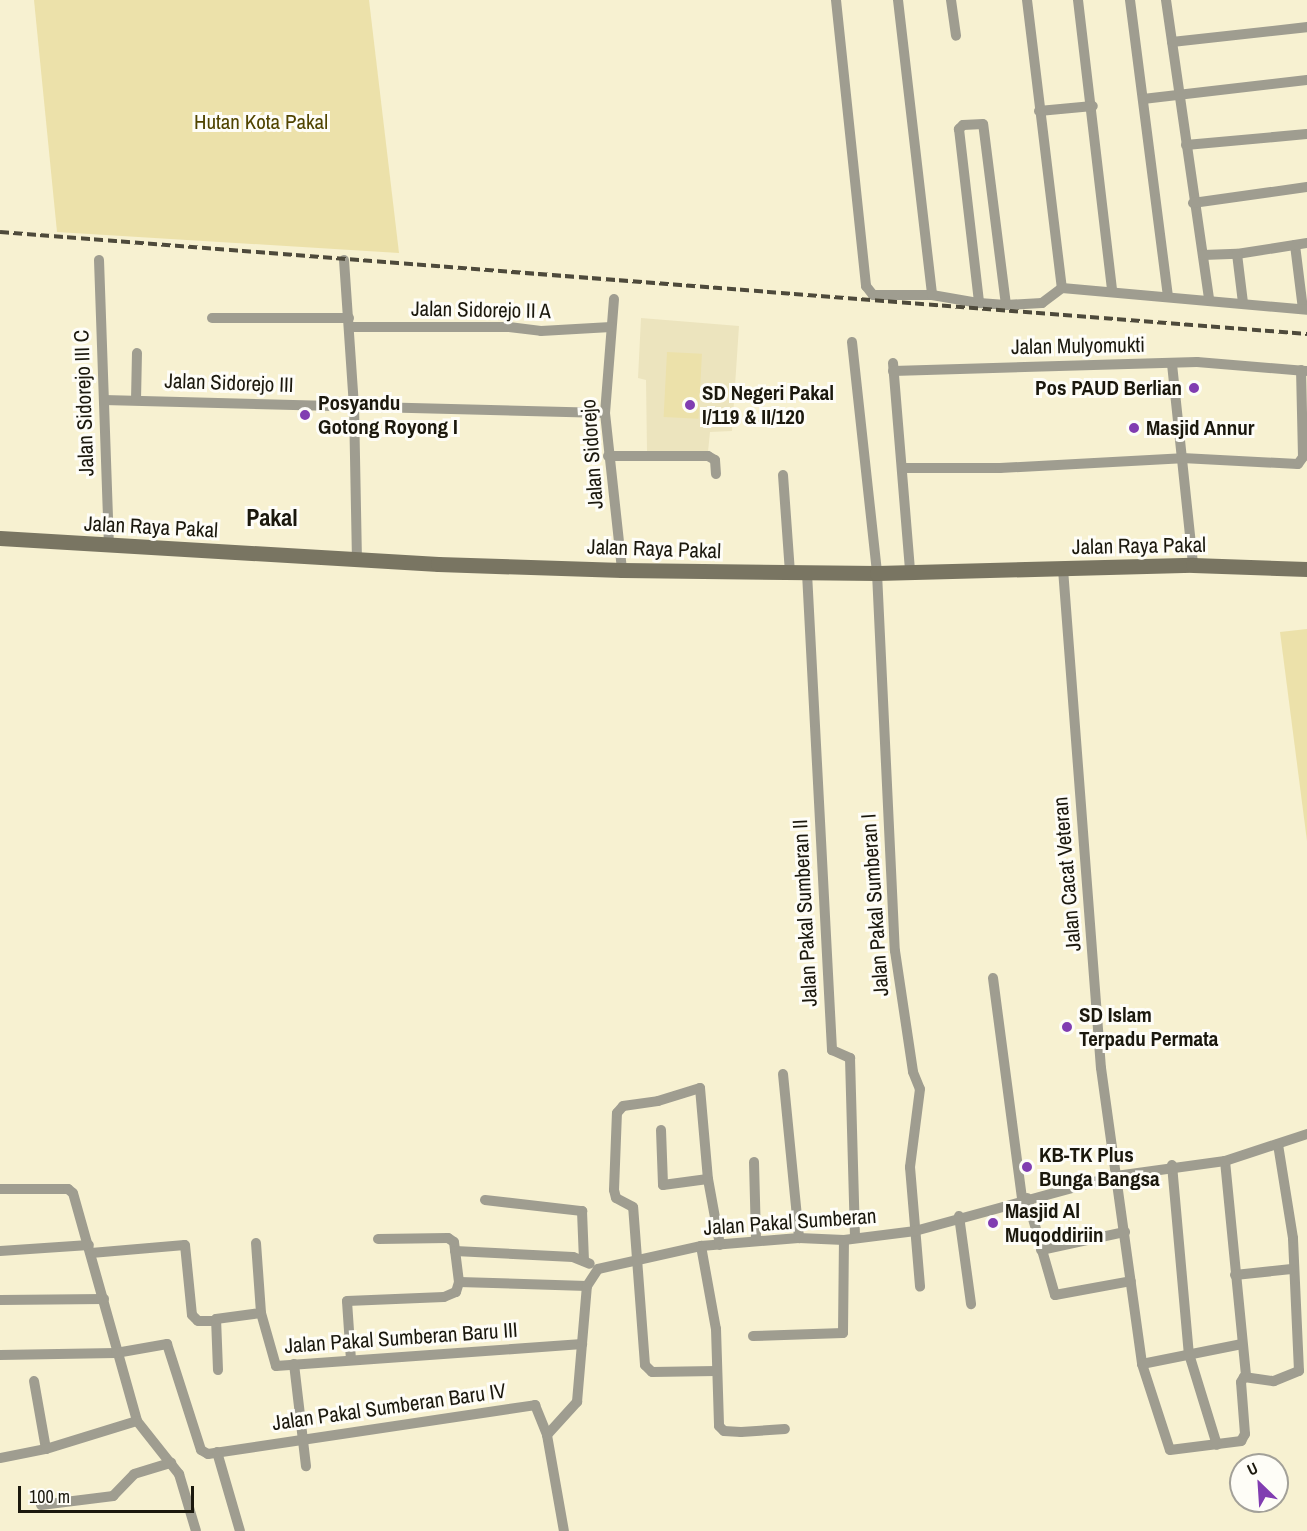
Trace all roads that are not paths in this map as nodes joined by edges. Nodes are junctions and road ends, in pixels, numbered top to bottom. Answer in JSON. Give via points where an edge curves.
{"nodes":[{"id":1,"x":836,"y":0,"type":"edge"},
{"id":2,"x":898,"y":0,"type":"edge"},
{"id":3,"x":951,"y":0,"type":"edge"},
{"id":4,"x":1027,"y":0,"type":"edge"},
{"id":5,"x":1078,"y":0,"type":"edge"},
{"id":6,"x":1130,"y":0,"type":"edge"},
{"id":7,"x":1166,"y":0,"type":"edge"},
{"id":8,"x":1307,"y":27,"type":"edge"},
{"id":9,"x":956,"y":36,"type":"dead end"},
{"id":10,"x":1172,"y":42,"type":"junction"},
{"id":11,"x":1307,"y":80,"type":"edge"},
{"id":12,"x":1178,"y":93,"type":"junction"},
{"id":13,"x":1143,"y":99,"type":"junction"},
{"id":14,"x":1093,"y":106,"type":"junction"},
{"id":15,"x":1039,"y":111,"type":"junction"},
{"id":16,"x":1307,"y":134,"type":"edge"},
{"id":17,"x":1186,"y":145,"type":"junction"},
{"id":18,"x":1307,"y":187,"type":"edge"},
{"id":19,"x":1193,"y":203,"type":"junction"},
{"id":20,"x":1307,"y":243,"type":"edge"},
{"id":21,"x":1295,"y":245,"type":"junction"},
{"id":22,"x":1237,"y":254,"type":"junction"},
{"id":23,"x":1203,"y":255,"type":"junction"},
{"id":24,"x":99,"y":260,"type":"dead end"},
{"id":25,"x":344,"y":260,"type":"dead end"},
{"id":26,"x":1062,"y":288,"type":"junction"},
{"id":27,"x":1112,"y":291,"type":"junction"},
{"id":28,"x":932,"y":295,"type":"junction"},
{"id":29,"x":1168,"y":296,"type":"junction"},
{"id":30,"x":614,"y":299,"type":"dead end"},
{"id":31,"x":1209,"y":299,"type":"junction"},
{"id":32,"x":979,"y":303,"type":"junction"},
{"id":33,"x":1243,"y":303,"type":"junction"},
{"id":34,"x":1006,"y":305,"type":"junction"},
{"id":35,"x":1305,"y":310,"type":"edge"},
{"id":36,"x":212,"y":318,"type":"dead end"},
{"id":37,"x":349,"y":323,"type":"junction"},
{"id":38,"x":612,"y":327,"type":"junction"},
{"id":39,"x":852,"y":342,"type":"dead end"},
{"id":40,"x":137,"y":353,"type":"dead end"},
{"id":41,"x":1173,"y":364,"type":"junction"},
{"id":42,"x":1304,"y":370,"type":"edge"},
{"id":43,"x":104,"y":400,"type":"junction"},
{"id":44,"x":136,"y":400,"type":"junction"},
{"id":45,"x":354,"y":405,"type":"junction"},
{"id":46,"x":605,"y":413,"type":"junction"},
{"id":47,"x":608,"y":456,"type":"junction"},
{"id":48,"x":1182,"y":458,"type":"junction"},
{"id":49,"x":902,"y":468,"type":"junction"},
{"id":50,"x":716,"y":474,"type":"dead end"},
{"id":51,"x":783,"y":475,"type":"dead end"},
{"id":52,"x":0,"y":538,"type":"edge"},
{"id":53,"x":109,"y":546,"type":"junction"},
{"id":54,"x":357,"y":560,"type":"junction"},
{"id":55,"x":1193,"y":565,"type":"junction"},
{"id":56,"x":1063,"y":569,"type":"junction"},
{"id":57,"x":1307,"y":569,"type":"edge"},
{"id":58,"x":622,"y":570,"type":"junction"},
{"id":59,"x":910,"y":570,"type":"junction"},
{"id":60,"x":790,"y":573,"type":"junction"},
{"id":61,"x":807,"y":573,"type":"junction"},
{"id":62,"x":877,"y":580,"type":"junction"},
{"id":63,"x":993,"y":978,"type":"dead end"},
{"id":64,"x":783,"y":1074,"type":"dead end"},
{"id":65,"x":661,"y":1130,"type":"dead end"},
{"id":66,"x":1307,"y":1134,"type":"edge"},
{"id":67,"x":1278,"y":1144,"type":"junction"},
{"id":68,"x":1226,"y":1161,"type":"junction"},
{"id":69,"x":754,"y":1162,"type":"dead end"},
{"id":70,"x":1172,"y":1165,"type":"junction"},
{"id":71,"x":1116,"y":1176,"type":"junction"},
{"id":72,"x":708,"y":1179,"type":"junction"},
{"id":73,"x":0,"y":1189,"type":"edge"},
{"id":74,"x":1024,"y":1199,"type":"junction"},
{"id":75,"x":485,"y":1200,"type":"dead end"},
{"id":76,"x":959,"y":1216,"type":"junction"},
{"id":77,"x":915,"y":1231,"type":"junction"},
{"id":78,"x":1125,"y":1232,"type":"junction"},
{"id":79,"x":799,"y":1238,"type":"junction"},
{"id":80,"x":378,"y":1239,"type":"dead end"},
{"id":81,"x":850,"y":1239,"type":"junction"},
{"id":82,"x":756,"y":1241,"type":"junction"},
{"id":83,"x":255,"y":1243,"type":"dead end"},
{"id":84,"x":720,"y":1245,"type":"junction"},
{"id":85,"x":701,"y":1246,"type":"junction"},
{"id":86,"x":94,"y":1250,"type":"junction"},
{"id":87,"x":0,"y":1251,"type":"edge"},
{"id":88,"x":455,"y":1251,"type":"junction"},
{"id":89,"x":1041,"y":1251,"type":"junction"},
{"id":90,"x":584,"y":1261,"type":"junction"},
{"id":91,"x":638,"y":1261,"type":"junction"},
{"id":92,"x":597,"y":1269,"type":"junction"},
{"id":93,"x":1292,"y":1269,"type":"junction"},
{"id":94,"x":1235,"y":1275,"type":"junction"},
{"id":95,"x":1131,"y":1281,"type":"junction"},
{"id":96,"x":459,"y":1282,"type":"junction"},
{"id":97,"x":587,"y":1286,"type":"junction"},
{"id":98,"x":920,"y":1287,"type":"dead end"},
{"id":99,"x":104,"y":1299,"type":"junction"},
{"id":100,"x":0,"y":1300,"type":"edge"},
{"id":101,"x":971,"y":1304,"type":"dead end"},
{"id":102,"x":261,"y":1313,"type":"junction"},
{"id":103,"x":215,"y":1321,"type":"junction"},
{"id":104,"x":753,"y":1336,"type":"dead end"},
{"id":105,"x":582,"y":1344,"type":"junction"},
{"id":106,"x":1242,"y":1344,"type":"junction"},
{"id":107,"x":116,"y":1353,"type":"junction"},
{"id":108,"x":1189,"y":1354,"type":"junction"},
{"id":109,"x":0,"y":1355,"type":"edge"},
{"id":110,"x":351,"y":1360,"type":"junction"},
{"id":111,"x":294,"y":1364,"type":"junction"},
{"id":112,"x":1142,"y":1364,"type":"junction"},
{"id":113,"x":218,"y":1370,"type":"dead end"},
{"id":114,"x":716,"y":1371,"type":"junction"},
{"id":115,"x":1246,"y":1376,"type":"junction"},
{"id":116,"x":34,"y":1381,"type":"dead end"},
{"id":117,"x":137,"y":1421,"type":"junction"},
{"id":118,"x":785,"y":1429,"type":"dead end"},
{"id":119,"x":547,"y":1435,"type":"junction"},
{"id":120,"x":303,"y":1437,"type":"junction"},
{"id":121,"x":1217,"y":1445,"type":"junction"},
{"id":122,"x":46,"y":1449,"type":"junction"},
{"id":123,"x":217,"y":1452,"type":"junction"},
{"id":124,"x":0,"y":1458,"type":"edge"},
{"id":125,"x":171,"y":1463,"type":"junction"},
{"id":126,"x":306,"y":1466,"type":"dead end"},
{"id":127,"x":41,"y":1505,"type":"dead end"},
{"id":128,"x":196,"y":1531,"type":"edge"},
{"id":129,"x":240,"y":1531,"type":"edge"},
{"id":130,"x":564,"y":1531,"type":"edge"}],
"edges":[{"from":1,"to":28,"type":"street","via":[[866,286],[873,295]]},
{"from":2,"to":28,"type":"street"},
{"from":3,"to":9,"type":"street"},
{"from":4,"to":15,"type":"street"},
{"from":5,"to":14,"type":"street"},
{"from":6,"to":13,"type":"street"},
{"from":7,"to":10,"type":"street"},
{"from":8,"to":10,"type":"street"},
{"from":10,"to":12,"type":"street"},
{"from":11,"to":12,"type":"street"},
{"from":12,"to":13,"type":"street"},
{"from":12,"to":17,"type":"street"},
{"from":13,"to":29,"type":"street"},
{"from":14,"to":15,"type":"street"},
{"from":14,"to":27,"type":"street"},
{"from":15,"to":26,"type":"street"},
{"from":16,"to":17,"type":"street"},
{"from":17,"to":19,"type":"street"},
{"from":18,"to":19,"type":"street"},
{"from":19,"to":23,"type":"street"},
{"from":20,"to":21,"type":"street"},
{"from":21,"to":22,"type":"street"},
{"from":21,"to":35,"type":"street"},
{"from":22,"to":23,"type":"street"},
{"from":22,"to":33,"type":"street"},
{"from":23,"to":31,"type":"street"},
{"from":24,"to":43,"type":"street","name":"Jalan Sidorejo III C"},
{"from":25,"to":37,"type":"street"},
{"from":26,"to":27,"type":"street"},
{"from":26,"to":34,"type":"street","via":[[1042,303]]},
{"from":27,"to":29,"type":"street"},
{"from":28,"to":32,"type":"street"},
{"from":29,"to":31,"type":"street"},
{"from":30,"to":38,"type":"street","name":"Jalan Sidorejo"},
{"from":31,"to":33,"type":"street"},
{"from":32,"to":34,"type":"street"},
{"from":32,"to":34,"type":"street","via":[[959,129],[982,123]]},
{"from":33,"to":35,"type":"street"},
{"from":36,"to":37,"type":"street","name":"Jalan Sidorejo II A"},
{"from":37,"to":38,"type":"street","name":"Jalan Sidorejo II A","via":[[541,331]]},
{"from":37,"to":45,"type":"street"},
{"from":38,"to":46,"type":"street","name":"Jalan Sidorejo"},
{"from":39,"to":62,"type":"street","name":"Jalan Pakal Sumberan I"},
{"from":40,"to":44,"type":"street"},
{"from":41,"to":42,"type":"street","name":"Jalan Mulyomukti"},
{"from":41,"to":48,"type":"street"},
{"from":41,"to":49,"type":"street","name":"Jalan Mulyomukti","via":[[893,367]]},
{"from":42,"to":48,"type":"street","via":[[1301,463]]},
{"from":43,"to":44,"type":"street","name":"Jalan Sidorejo III"},
{"from":43,"to":53,"type":"street","name":"Jalan Sidorejo III C"},
{"from":44,"to":45,"type":"street","name":"Jalan Sidorejo III"},
{"from":45,"to":46,"type":"street","name":"Jalan Sidorejo III"},
{"from":45,"to":54,"type":"street"},
{"from":46,"to":47,"type":"street","name":"Jalan Sidorejo"},
{"from":47,"to":50,"type":"street","via":[[708,456],[715,459]]},
{"from":47,"to":58,"type":"street","name":"Jalan Sidorejo"},
{"from":48,"to":49,"type":"street","via":[[1000,468]]},
{"from":48,"to":55,"type":"street"},
{"from":49,"to":59,"type":"street","name":"Jalan Mulyomukti"},
{"from":51,"to":60,"type":"street"},
{"from":52,"to":53,"type":"main road","name":"Jalan Raya Pakal"},
{"from":53,"to":54,"type":"main road","name":"Jalan Raya Pakal"},
{"from":54,"to":58,"type":"main road","name":"Jalan Raya Pakal"},
{"from":55,"to":56,"type":"main road","name":"Jalan Raya Pakal"},
{"from":55,"to":57,"type":"main road","name":"Jalan Raya Pakal"},
{"from":56,"to":59,"type":"main road","name":"Jalan Raya Pakal"},
{"from":56,"to":71,"type":"street","name":"Jalan Cacat Veteran","via":[[1098,1049]]},
{"from":58,"to":60,"type":"main road","name":"Jalan Raya Pakal"},
{"from":59,"to":62,"type":"main road","name":"Jalan Raya Pakal"},
{"from":60,"to":61,"type":"main road","name":"Jalan Raya Pakal"},
{"from":61,"to":62,"type":"main road","name":"Jalan Raya Pakal"},
{"from":61,"to":81,"type":"street","name":"Jalan Pakal Sumberan II","via":[[832,1050],[849,1058]]},
{"from":62,"to":77,"type":"street","name":"Jalan Pakal Sumberan I","via":[[895,951],[913,1072],[920,1089],[910,1167]]},
{"from":63,"to":74,"type":"street"},
{"from":64,"to":79,"type":"street"},
{"from":65,"to":72,"type":"street","via":[[663,1185]]},
{"from":66,"to":67,"type":"street","name":"Jalan Pakal Sumberan"},
{"from":67,"to":68,"type":"street","name":"Jalan Pakal Sumberan"},
{"from":67,"to":93,"type":"street","via":[[1290,1216]]},
{"from":68,"to":70,"type":"street","name":"Jalan Pakal Sumberan"},
{"from":68,"to":94,"type":"street"},
{"from":69,"to":82,"type":"street"},
{"from":70,"to":71,"type":"street","name":"Jalan Pakal Sumberan"},
{"from":70,"to":108,"type":"street"},
{"from":71,"to":74,"type":"street","name":"Jalan Pakal Sumberan"},
{"from":71,"to":78,"type":"street","name":"Jalan Cacat Veteran"},
{"from":72,"to":84,"type":"street"},
{"from":72,"to":91,"type":"street","via":[[700,1088],[623,1106],[617,1113],[614,1193],[633,1208]]},
{"from":73,"to":86,"type":"street","via":[[68,1189],[73,1193]]},
{"from":74,"to":76,"type":"street","name":"Jalan Pakal Sumberan"},
{"from":74,"to":89,"type":"street"},
{"from":75,"to":90,"type":"street","via":[[582,1211]]},
{"from":76,"to":77,"type":"street","name":"Jalan Pakal Sumberan"},
{"from":76,"to":101,"type":"street"},
{"from":77,"to":81,"type":"street","name":"Jalan Pakal Sumberan"},
{"from":77,"to":98,"type":"street","name":"Jalan Pakal Sumberan I"},
{"from":78,"to":89,"type":"street"},
{"from":78,"to":95,"type":"street","name":"Jalan Cacat Veteran"},
{"from":79,"to":81,"type":"street","name":"Jalan Pakal Sumberan"},
{"from":79,"to":82,"type":"street","name":"Jalan Pakal Sumberan"},
{"from":80,"to":88,"type":"street","via":[[440,1236],[452,1240]]},
{"from":81,"to":104,"type":"street","via":[[843,1333]]},
{"from":82,"to":84,"type":"street","name":"Jalan Pakal Sumberan"},
{"from":83,"to":102,"type":"street","name":"Jalan Pakal Sumberan Baru III"},
{"from":84,"to":85,"type":"street","name":"Jalan Pakal Sumberan"},
{"from":85,"to":91,"type":"street","name":"Jalan Pakal Sumberan"},
{"from":85,"to":114,"type":"street","via":[[716,1329]]},
{"from":86,"to":87,"type":"street"},
{"from":86,"to":99,"type":"street"},
{"from":86,"to":103,"type":"street","via":[[185,1245],[192,1315],[198,1322]]},
{"from":88,"to":90,"type":"street","via":[[573,1257]]},
{"from":88,"to":96,"type":"street"},
{"from":89,"to":95,"type":"street","via":[[1052,1291],[1058,1296]]},
{"from":90,"to":92,"type":"street"},
{"from":91,"to":92,"type":"street","name":"Jalan Pakal Sumberan"},
{"from":91,"to":114,"type":"street","via":[[646,1368],[652,1372]]},
{"from":92,"to":97,"type":"street"},
{"from":93,"to":94,"type":"street"},
{"from":93,"to":115,"type":"street","via":[[1299,1371],[1274,1381]]},
{"from":94,"to":106,"type":"street"},
{"from":95,"to":112,"type":"street","name":"Jalan Cacat Veteran"},
{"from":96,"to":97,"type":"street"},
{"from":96,"to":110,"type":"street","via":[[456,1292],[444,1297],[347,1301]]},
{"from":97,"to":105,"type":"street"},
{"from":99,"to":100,"type":"street"},
{"from":99,"to":107,"type":"street"},
{"from":102,"to":103,"type":"street"},
{"from":102,"to":111,"type":"street","name":"Jalan Pakal Sumberan Baru III","via":[[274,1365]]},
{"from":103,"to":113,"type":"street"},
{"from":105,"to":110,"type":"street","name":"Jalan Pakal Sumberan Baru III"},
{"from":105,"to":119,"type":"street","via":[[577,1402]]},
{"from":106,"to":108,"type":"street"},
{"from":106,"to":115,"type":"street"},
{"from":107,"to":109,"type":"street"},
{"from":107,"to":117,"type":"street"},
{"from":107,"to":123,"type":"street","via":[[170,1346],[201,1450],[208,1454]]},
{"from":108,"to":112,"type":"street"},
{"from":108,"to":121,"type":"street"},
{"from":110,"to":111,"type":"street","name":"Jalan Pakal Sumberan Baru III"},
{"from":111,"to":120,"type":"street"},
{"from":112,"to":121,"type":"street","name":"Jalan Cacat Veteran","via":[[1168,1448]]},
{"from":114,"to":118,"type":"street","via":[[720,1429]]},
{"from":115,"to":121,"type":"street","via":[[1241,1382],[1245,1437]]},
{"from":116,"to":122,"type":"street"},
{"from":117,"to":122,"type":"street"},
{"from":117,"to":125,"type":"street"},
{"from":119,"to":120,"type":"street","name":"Jalan Pakal Sumberan Baru IV","via":[[534,1405]]},
{"from":119,"to":130,"type":"street"},
{"from":120,"to":123,"type":"street","name":"Jalan Pakal Sumberan Baru IV"},
{"from":120,"to":126,"type":"street"},
{"from":122,"to":124,"type":"street"},
{"from":123,"to":129,"type":"street"},
{"from":125,"to":127,"type":"street","via":[[134,1474],[112,1496]]},
{"from":125,"to":128,"type":"street","via":[[183,1484]]}]}
